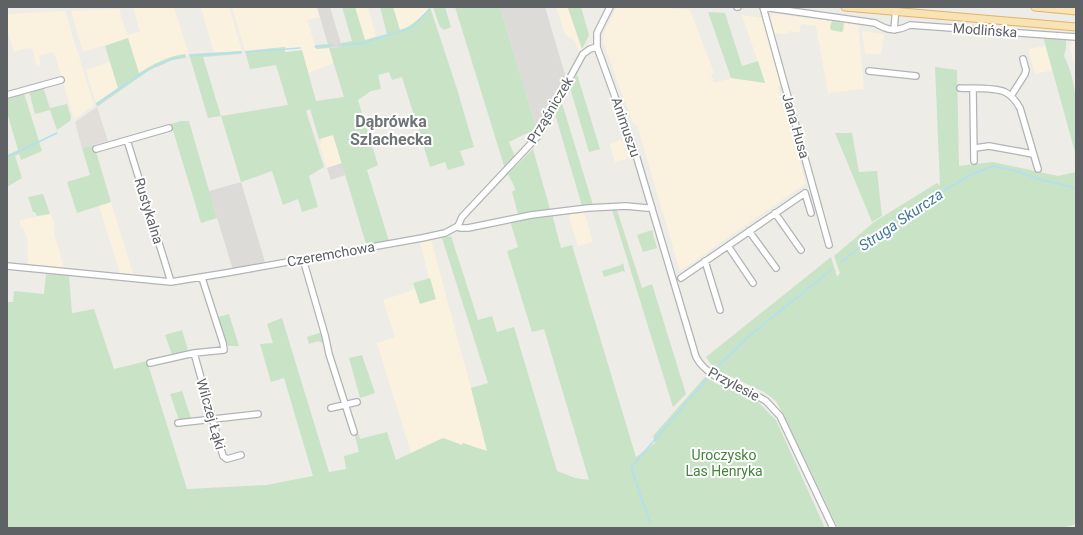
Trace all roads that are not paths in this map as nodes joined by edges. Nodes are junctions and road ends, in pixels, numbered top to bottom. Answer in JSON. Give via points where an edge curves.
{"nodes":[{"id":1,"x":610,"y":7,"type":"edge"},
{"id":2,"x":763,"y":7,"type":"edge"},
{"id":3,"x":845,"y":7,"type":"edge"},
{"id":4,"x":1035,"y":7,"type":"edge"},
{"id":5,"x":896,"y":10,"type":"edge"},
{"id":6,"x":1076,"y":11,"type":"edge"},
{"id":7,"x":1076,"y":27,"type":"edge"},
{"id":8,"x":894,"y":30,"type":"junction"},
{"id":9,"x":1076,"y":37,"type":"edge"},
{"id":10,"x":597,"y":47,"type":"junction"},
{"id":11,"x":1023,"y":59,"type":"dead end"},
{"id":12,"x":869,"y":71,"type":"dead end"},
{"id":13,"x":916,"y":76,"type":"dead end"},
{"id":14,"x":61,"y":80,"type":"dead end"},
{"id":15,"x":960,"y":88,"type":"dead end"},
{"id":16,"x":973,"y":88,"type":"junction"},
{"id":17,"x":7,"y":95,"type":"edge"},
{"id":18,"x":1011,"y":96,"type":"junction"},
{"id":19,"x":169,"y":128,"type":"dead end"},
{"id":20,"x":127,"y":140,"type":"junction"},
{"id":21,"x":975,"y":148,"type":"junction"},
{"id":22,"x":96,"y":149,"type":"dead end"},
{"id":23,"x":1033,"y":154,"type":"junction"},
{"id":24,"x":974,"y":161,"type":"dead end"},
{"id":25,"x":1038,"y":169,"type":"dead end"},
{"id":26,"x":652,"y":208,"type":"junction"},
{"id":27,"x":775,"y":213,"type":"junction"},
{"id":28,"x":811,"y":213,"type":"dead end"},
{"id":29,"x":458,"y":226,"type":"junction"},
{"id":30,"x":749,"y":231,"type":"junction"},
{"id":31,"x":829,"y":245,"type":"dead end"},
{"id":32,"x":728,"y":246,"type":"junction"},
{"id":33,"x":801,"y":250,"type":"dead end"},
{"id":34,"x":303,"y":259,"type":"junction"},
{"id":35,"x":705,"y":261,"type":"junction"},
{"id":36,"x":7,"y":266,"type":"edge"},
{"id":37,"x":776,"y":268,"type":"dead end"},
{"id":38,"x":202,"y":278,"type":"junction"},
{"id":39,"x":681,"y":278,"type":"dead end"},
{"id":40,"x":171,"y":282,"type":"junction"},
{"id":41,"x":754,"y":283,"type":"dead end"},
{"id":42,"x":720,"y":310,"type":"dead end"},
{"id":43,"x":194,"y":353,"type":"junction"},
{"id":44,"x":150,"y":363,"type":"dead end"},
{"id":45,"x":357,"y":402,"type":"dead end"},
{"id":46,"x":345,"y":405,"type":"junction"},
{"id":47,"x":331,"y":408,"type":"dead end"},
{"id":48,"x":258,"y":414,"type":"dead end"},
{"id":49,"x":212,"y":419,"type":"junction"},
{"id":50,"x":178,"y":423,"type":"dead end"},
{"id":51,"x":354,"y":432,"type":"dead end"},
{"id":52,"x":241,"y":455,"type":"dead end"},
{"id":53,"x":833,"y":528,"type":"edge"}],
"edges":[{"from":1,"to":10,"type":"street","via":[[597,33]]},
{"from":2,"to":8,"type":"street","via":[[875,23],[885,29]]},
{"from":2,"to":31,"type":"street","name":"Jana Husa"},
{"from":3,"to":5,"type":"main road","name":"Modlińska"},
{"from":4,"to":6,"type":"main road"},
{"from":5,"to":7,"type":"main road","name":"Modlińska"},
{"from":5,"to":8,"type":"street"},
{"from":8,"to":9,"type":"street","name":"Modlińska","via":[[910,25]]},
{"from":10,"to":26,"type":"street","name":"Animuszu"},
{"from":10,"to":29,"type":"street","name":"Prząśniczek","via":[[583,54],[535,140],[462,217]]},
{"from":11,"to":18,"type":"street","via":[[1025,74]]},
{"from":12,"to":13,"type":"street"},
{"from":14,"to":17,"type":"street"},
{"from":15,"to":16,"type":"street"},
{"from":16,"to":18,"type":"street","via":[[1005,92]]},
{"from":16,"to":21,"type":"street"},
{"from":18,"to":23,"type":"street","via":[[1020,108]]},
{"from":19,"to":20,"type":"street"},
{"from":20,"to":22,"type":"street"},
{"from":20,"to":40,"type":"street","name":"Rustykalna"},
{"from":21,"to":23,"type":"street","via":[[988,146]]},
{"from":21,"to":24,"type":"street"},
{"from":23,"to":25,"type":"street"},
{"from":26,"to":29,"type":"street","name":"Czeremchowa","via":[[588,208],[531,215],[468,228]]},
{"from":26,"to":53,"type":"street","name":"Przylesie","via":[[696,357],[712,375],[763,399],[779,414]]},
{"from":27,"to":28,"type":"street","via":[[805,193]]},
{"from":27,"to":30,"type":"street"},
{"from":27,"to":33,"type":"street"},
{"from":29,"to":34,"type":"street","name":"Czeremchowa","via":[[445,233],[422,238]]},
{"from":30,"to":32,"type":"street"},
{"from":30,"to":37,"type":"street"},
{"from":32,"to":35,"type":"street"},
{"from":32,"to":41,"type":"street"},
{"from":34,"to":38,"type":"street","name":"Czeremchowa"},
{"from":34,"to":46,"type":"street"},
{"from":35,"to":39,"type":"street"},
{"from":35,"to":42,"type":"street"},
{"from":36,"to":40,"type":"street","name":"Czeremchowa"},
{"from":38,"to":40,"type":"street","name":"Czeremchowa"},
{"from":38,"to":43,"type":"street","via":[[224,350]]},
{"from":43,"to":44,"type":"street"},
{"from":43,"to":49,"type":"street","name":"Wilczej Łąki"},
{"from":45,"to":46,"type":"street"},
{"from":46,"to":47,"type":"street"},
{"from":46,"to":51,"type":"street"},
{"from":48,"to":49,"type":"street"},
{"from":49,"to":50,"type":"street"},
{"from":49,"to":52,"type":"street","name":"Wilczej Łąki","via":[[225,458]]}]}
